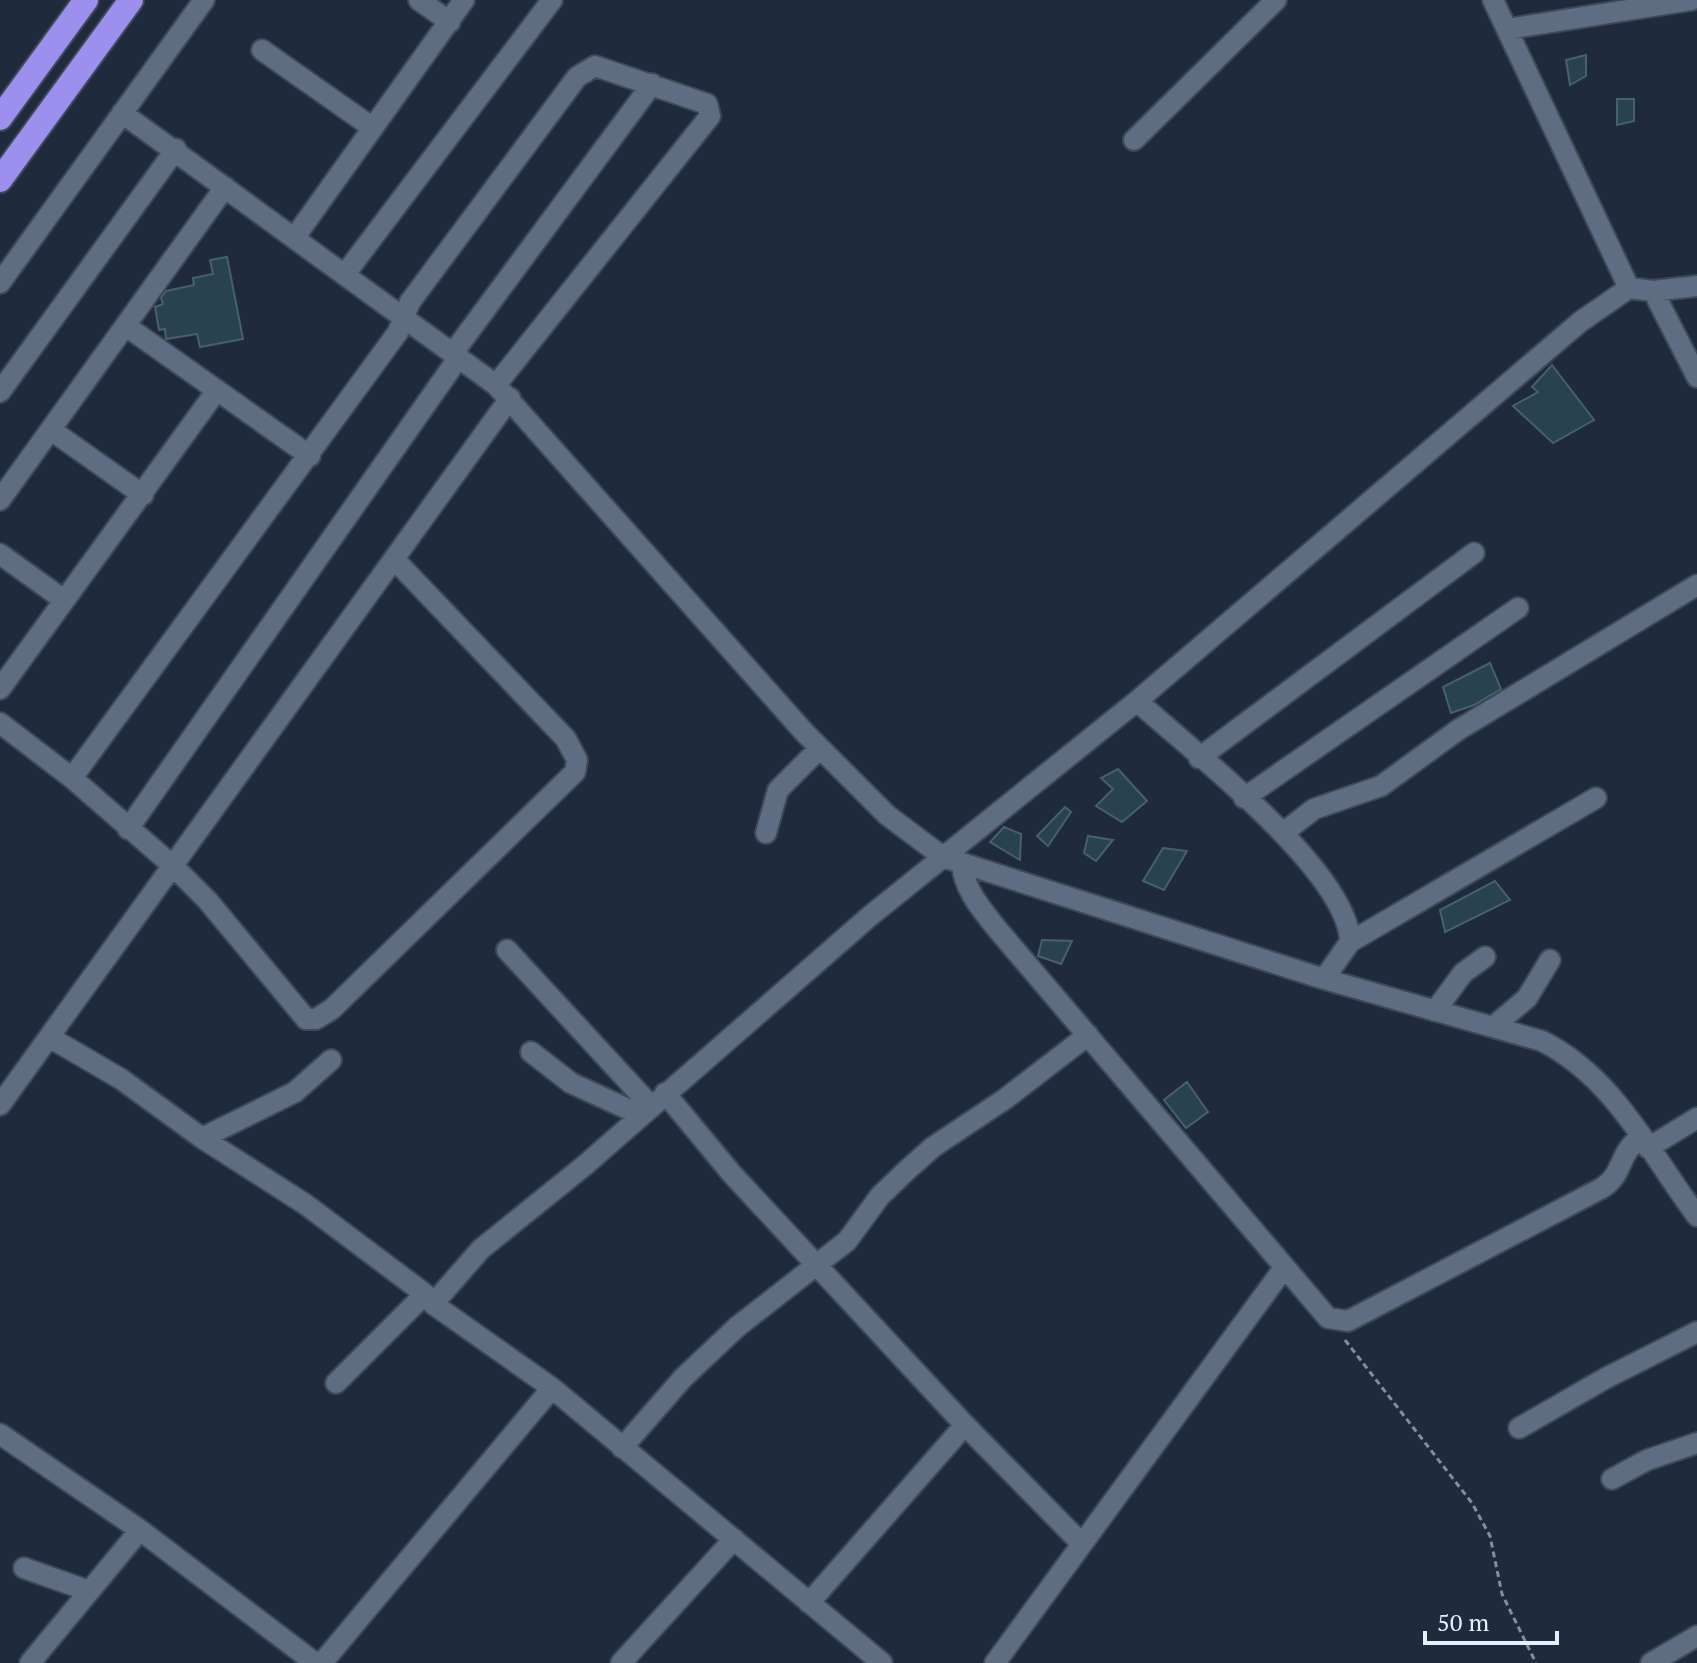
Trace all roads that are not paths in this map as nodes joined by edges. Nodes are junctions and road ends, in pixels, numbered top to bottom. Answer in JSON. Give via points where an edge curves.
{"nodes":[{"id":1,"x":86,"y":0,"type":"edge"},
{"id":2,"x":131,"y":0,"type":"edge"},
{"id":3,"x":204,"y":0,"type":"edge"},
{"id":4,"x":419,"y":0,"type":"edge"},
{"id":5,"x":464,"y":0,"type":"edge"},
{"id":6,"x":552,"y":0,"type":"edge"},
{"id":7,"x":1276,"y":0,"type":"edge"},
{"id":8,"x":1493,"y":0,"type":"edge"},
{"id":9,"x":1691,"y":0,"type":"edge"},
{"id":10,"x":1625,"y":6,"type":"edge"},
{"id":11,"x":450,"y":22,"type":"junction"},
{"id":12,"x":1508,"y":29,"type":"junction"},
{"id":13,"x":262,"y":50,"type":"dead end"},
{"id":14,"x":652,"y":84,"type":"junction"},
{"id":15,"x":122,"y":113,"type":"junction"},
{"id":16,"x":0,"y":118,"type":"edge"},
{"id":17,"x":373,"y":128,"type":"junction"},
{"id":18,"x":1134,"y":140,"type":"dead end"},
{"id":19,"x":176,"y":149,"type":"junction"},
{"id":20,"x":0,"y":180,"type":"edge"},
{"id":21,"x":225,"y":187,"type":"junction"},
{"id":22,"x":295,"y":237,"type":"junction"},
{"id":23,"x":345,"y":274,"type":"junction"},
{"id":24,"x":0,"y":283,"type":"edge"},
{"id":25,"x":1697,"y":286,"type":"edge"},
{"id":26,"x":1629,"y":288,"type":"junction"},
{"id":27,"x":1653,"y":291,"type":"junction"},
{"id":28,"x":404,"y":318,"type":"junction"},
{"id":29,"x":126,"y":326,"type":"junction"},
{"id":30,"x":456,"y":355,"type":"junction"},
{"id":31,"x":1697,"y":377,"type":"edge"},
{"id":32,"x":217,"y":390,"type":"junction"},
{"id":33,"x":503,"y":391,"type":"junction"},
{"id":34,"x":0,"y":392,"type":"edge"},
{"id":35,"x":51,"y":430,"type":"junction"},
{"id":36,"x":310,"y":456,"type":"junction"},
{"id":37,"x":143,"y":495,"type":"junction"},
{"id":38,"x":0,"y":500,"type":"edge"},
{"id":39,"x":1474,"y":553,"type":"dead end"},
{"id":40,"x":0,"y":554,"type":"edge"},
{"id":41,"x":394,"y":559,"type":"junction"},
{"id":42,"x":1697,"y":585,"type":"edge"},
{"id":43,"x":64,"y":600,"type":"junction"},
{"id":44,"x":1518,"y":608,"type":"dead end"},
{"id":45,"x":0,"y":689,"type":"edge"},
{"id":46,"x":1137,"y":701,"type":"junction"},
{"id":47,"x":0,"y":723,"type":"edge"},
{"id":48,"x":820,"y":748,"type":"junction"},
{"id":49,"x":1199,"y":758,"type":"junction"},
{"id":50,"x":72,"y":778,"type":"junction"},
{"id":51,"x":1244,"y":798,"type":"junction"},
{"id":52,"x":1596,"y":798,"type":"dead end"},
{"id":53,"x":128,"y":829,"type":"junction"},
{"id":54,"x":766,"y":833,"type":"dead end"},
{"id":55,"x":1283,"y":833,"type":"junction"},
{"id":56,"x":952,"y":860,"type":"junction"},
{"id":57,"x":173,"y":866,"type":"junction"},
{"id":58,"x":1350,"y":942,"type":"junction"},
{"id":59,"x":507,"y":950,"type":"dead end"},
{"id":60,"x":1485,"y":957,"type":"dead end"},
{"id":61,"x":1550,"y":960,"type":"dead end"},
{"id":62,"x":1324,"y":979,"type":"junction"},
{"id":63,"x":1435,"y":1011,"type":"junction"},
{"id":64,"x":1493,"y":1027,"type":"junction"},
{"id":65,"x":1088,"y":1035,"type":"junction"},
{"id":66,"x":49,"y":1037,"type":"junction"},
{"id":67,"x":531,"y":1052,"type":"dead end"},
{"id":68,"x":331,"y":1060,"type":"dead end"},
{"id":69,"x":652,"y":1104,"type":"junction"},
{"id":70,"x":0,"y":1105,"type":"edge"},
{"id":71,"x":1697,"y":1118,"type":"edge"},
{"id":72,"x":202,"y":1138,"type":"junction"},
{"id":73,"x":1644,"y":1142,"type":"junction"},
{"id":74,"x":1695,"y":1209,"type":"edge"},
{"id":75,"x":815,"y":1263,"type":"junction"},
{"id":76,"x":1284,"y":1268,"type":"junction"},
{"id":77,"x":429,"y":1299,"type":"junction"},
{"id":78,"x":1697,"y":1332,"type":"edge"},
{"id":79,"x":336,"y":1383,"type":"dead end"},
{"id":80,"x":552,"y":1388,"type":"junction"},
{"id":81,"x":965,"y":1425,"type":"junction"},
{"id":82,"x":1519,"y":1428,"type":"dead end"},
{"id":83,"x":0,"y":1434,"type":"edge"},
{"id":84,"x":1697,"y":1443,"type":"edge"},
{"id":85,"x":622,"y":1448,"type":"junction"},
{"id":86,"x":1612,"y":1479,"type":"dead end"},
{"id":87,"x":140,"y":1530,"type":"junction"},
{"id":88,"x":734,"y":1539,"type":"junction"},
{"id":89,"x":1082,"y":1544,"type":"junction"},
{"id":90,"x":24,"y":1568,"type":"dead end"},
{"id":91,"x":89,"y":1591,"type":"junction"},
{"id":92,"x":809,"y":1603,"type":"junction"},
{"id":93,"x":1697,"y":1636,"type":"edge"},
{"id":94,"x":30,"y":1663,"type":"edge"},
{"id":95,"x":315,"y":1663,"type":"edge"},
{"id":96,"x":322,"y":1663,"type":"edge"},
{"id":97,"x":621,"y":1663,"type":"edge"},
{"id":98,"x":882,"y":1663,"type":"edge"},
{"id":99,"x":995,"y":1663,"type":"edge"},
{"id":100,"x":1651,"y":1663,"type":"edge"}],
"edges":[{"from":1,"to":16,"type":"highway"},
{"from":2,"to":20,"type":"highway"},
{"from":3,"to":15,"type":"street"},
{"from":4,"to":11,"type":"street"},
{"from":5,"to":11,"type":"street"},
{"from":6,"to":23,"type":"street"},
{"from":7,"to":18,"type":"street"},
{"from":8,"to":12,"type":"street"},
{"from":9,"to":10,"type":"street"},
{"from":10,"to":12,"type":"street"},
{"from":11,"to":17,"type":"street"},
{"from":12,"to":26,"type":"street"},
{"from":13,"to":17,"type":"street"},
{"from":14,"to":28,"type":"street","via":[[595,66],[577,77],[410,302]]},
{"from":14,"to":30,"type":"street"},
{"from":14,"to":33,"type":"street","via":[[701,100],[710,116]]},
{"from":15,"to":19,"type":"street"},
{"from":15,"to":24,"type":"street"},
{"from":17,"to":22,"type":"street"},
{"from":19,"to":21,"type":"street"},
{"from":19,"to":34,"type":"street"},
{"from":21,"to":22,"type":"street"},
{"from":21,"to":29,"type":"street"},
{"from":22,"to":23,"type":"street"},
{"from":23,"to":28,"type":"street"},
{"from":25,"to":27,"type":"street"},
{"from":26,"to":27,"type":"street"},
{"from":26,"to":46,"type":"street","via":[[1580,322]]},
{"from":27,"to":31,"type":"street"},
{"from":28,"to":30,"type":"street"},
{"from":28,"to":36,"type":"street"},
{"from":29,"to":32,"type":"street"},
{"from":29,"to":35,"type":"street"},
{"from":30,"to":33,"type":"street"},
{"from":30,"to":53,"type":"street"},
{"from":32,"to":36,"type":"street"},
{"from":32,"to":37,"type":"street"},
{"from":33,"to":41,"type":"street"},
{"from":33,"to":48,"type":"street"},
{"from":35,"to":37,"type":"street"},
{"from":35,"to":38,"type":"street"},
{"from":36,"to":50,"type":"street"},
{"from":37,"to":43,"type":"street"},
{"from":39,"to":49,"type":"street"},
{"from":40,"to":43,"type":"street"},
{"from":41,"to":57,"type":"street"},
{"from":41,"to":57,"type":"street","via":[[566,739],[577,760],[569,781],[316,1019],[306,1019]]},
{"from":42,"to":55,"type":"street","via":[[1458,730],[1381,786],[1314,809]]},
{"from":43,"to":45,"type":"street"},
{"from":44,"to":51,"type":"street"},
{"from":46,"to":49,"type":"street"},
{"from":46,"to":56,"type":"street"},
{"from":47,"to":50,"type":"street"},
{"from":48,"to":54,"type":"street","via":[[778,790]]},
{"from":48,"to":56,"type":"street","via":[[887,815]]},
{"from":49,"to":51,"type":"street"},
{"from":50,"to":53,"type":"street"},
{"from":51,"to":55,"type":"street"},
{"from":52,"to":58,"type":"street"},
{"from":53,"to":57,"type":"street"},
{"from":55,"to":58,"type":"street","via":[[1335,895],[1350,926]]},
{"from":56,"to":62,"type":"street"},
{"from":56,"to":65,"type":"street","via":[[976,903]]},
{"from":56,"to":69,"type":"street"},
{"from":57,"to":66,"type":"street"},
{"from":58,"to":62,"type":"street"},
{"from":59,"to":69,"type":"street"},
{"from":60,"to":63,"type":"street","via":[[1457,979]]},
{"from":61,"to":64,"type":"street","via":[[1527,998]]},
{"from":62,"to":63,"type":"street"},
{"from":63,"to":64,"type":"street"},
{"from":64,"to":73,"type":"street","via":[[1542,1041],[1585,1067]]},
{"from":65,"to":75,"type":"street","via":[[933,1147],[880,1196],[847,1241]]},
{"from":65,"to":76,"type":"street"},
{"from":66,"to":70,"type":"street"},
{"from":66,"to":72,"type":"street","via":[[121,1079]]},
{"from":67,"to":69,"type":"street","via":[[571,1083]]},
{"from":68,"to":72,"type":"street","via":[[295,1092]]},
{"from":69,"to":75,"type":"street","via":[[723,1164]]},
{"from":69,"to":77,"type":"street"},
{"from":71,"to":73,"type":"street"},
{"from":72,"to":77,"type":"street","via":[[305,1204]]},
{"from":73,"to":74,"type":"street"},
{"from":73,"to":76,"type":"street","via":[[1622,1155],[1613,1181],[1602,1188],[1348,1321],[1328,1318]]},
{"from":75,"to":81,"type":"street"},
{"from":75,"to":85,"type":"street","via":[[683,1378]]},
{"from":76,"to":89,"type":"street"},
{"from":77,"to":79,"type":"street"},
{"from":77,"to":80,"type":"street"},
{"from":78,"to":82,"type":"street"},
{"from":80,"to":85,"type":"street"},
{"from":80,"to":96,"type":"street"},
{"from":81,"to":89,"type":"street"},
{"from":81,"to":92,"type":"street"},
{"from":83,"to":87,"type":"street"},
{"from":84,"to":86,"type":"street"},
{"from":85,"to":88,"type":"street"},
{"from":87,"to":91,"type":"street"},
{"from":87,"to":95,"type":"street"},
{"from":88,"to":92,"type":"street"},
{"from":88,"to":97,"type":"street"},
{"from":89,"to":99,"type":"street"},
{"from":90,"to":91,"type":"street"},
{"from":91,"to":94,"type":"street"},
{"from":92,"to":98,"type":"street"},
{"from":93,"to":100,"type":"street"}]}
